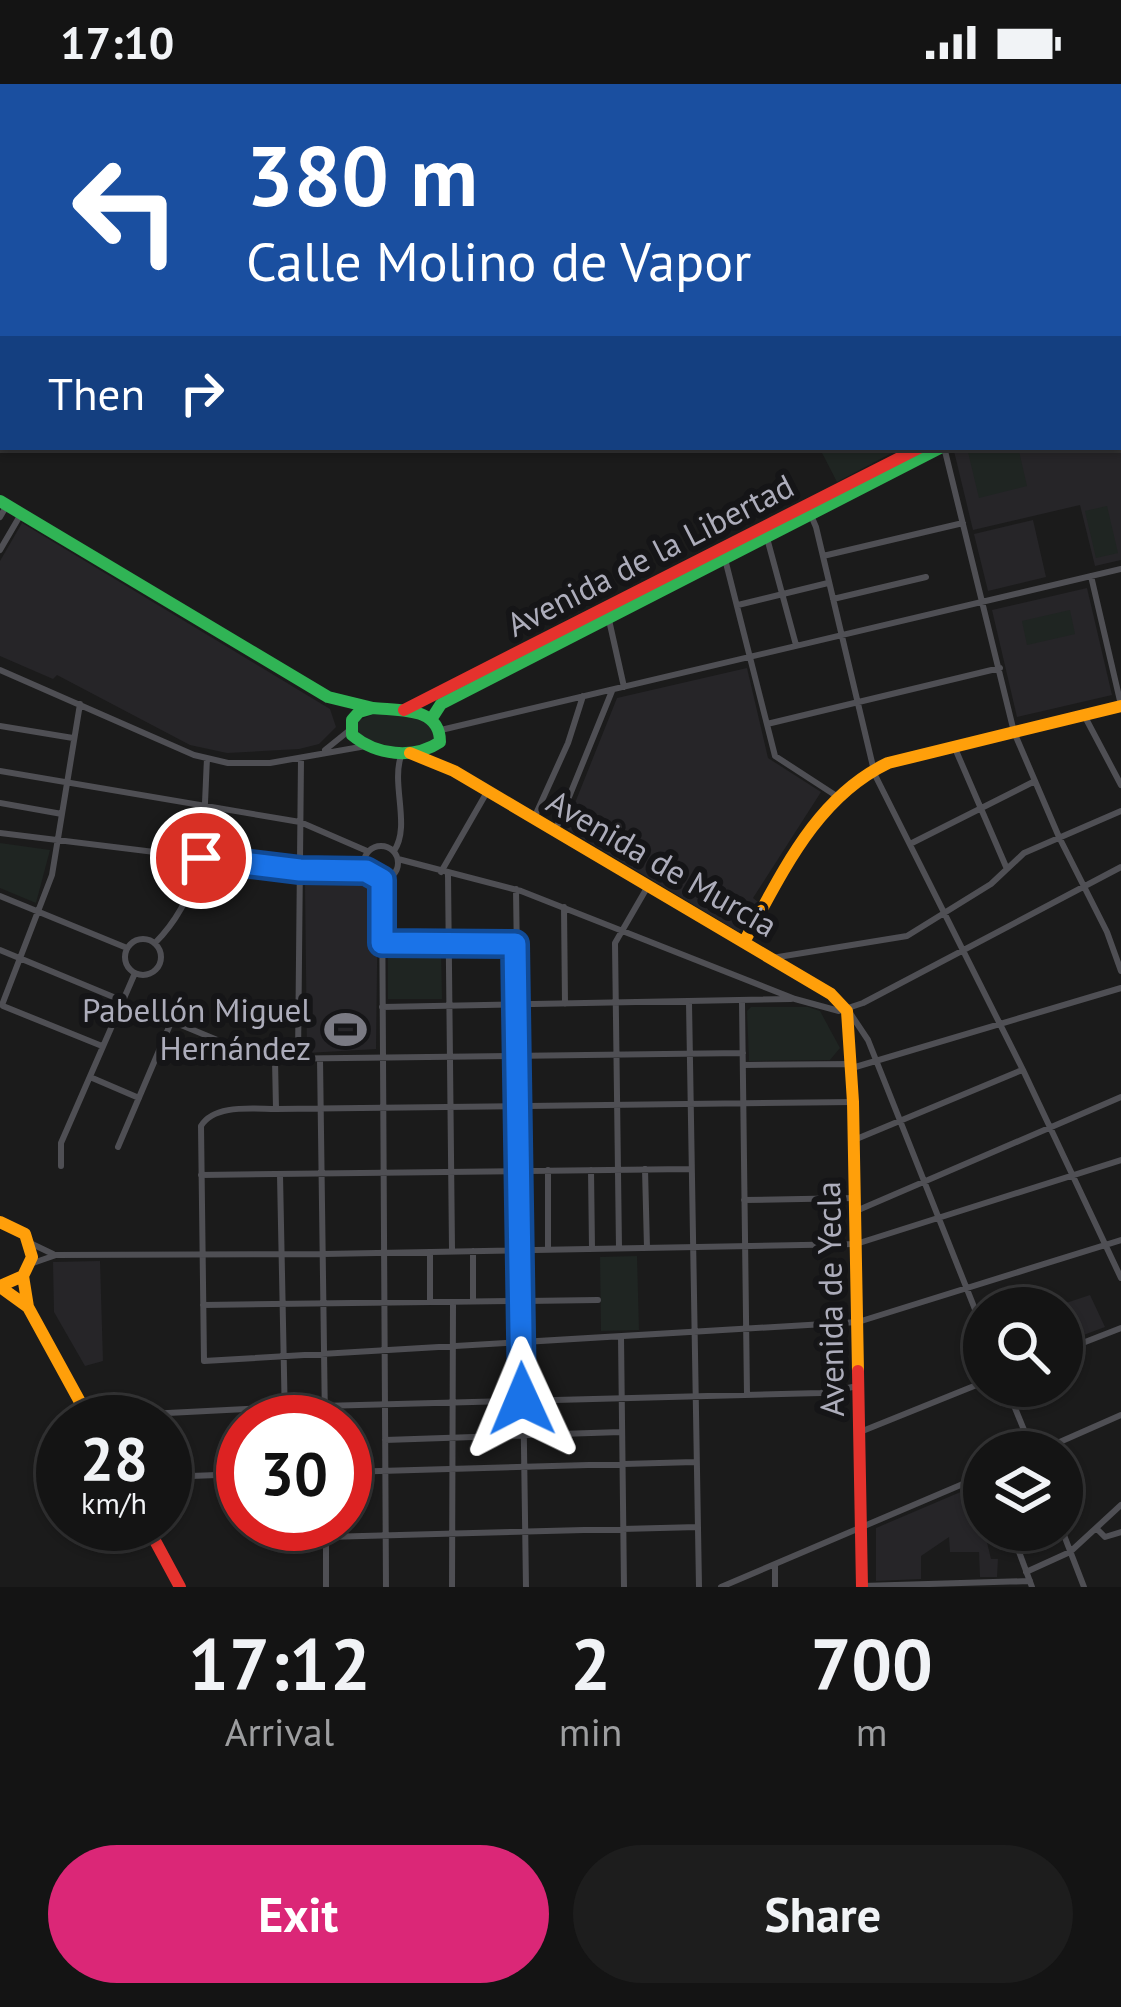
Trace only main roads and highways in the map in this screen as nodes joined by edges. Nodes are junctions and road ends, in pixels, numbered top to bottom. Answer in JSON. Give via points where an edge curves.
{"nodes":[{"id":1,"x":916,"y":450,"type":"edge"},
{"id":2,"x":937,"y":450,"type":"edge"},
{"id":3,"x":2,"y":508,"type":"edge"},
{"id":4,"x":809,"y":511,"type":"junction"},
{"id":5,"x":328,"y":697,"type":"junction"},
{"id":6,"x":1121,"y":706,"type":"edge"},
{"id":7,"x":373,"y":708,"type":"junction"},
{"id":8,"x":404,"y":710,"type":"junction"},
{"id":9,"x":351,"y":728,"type":"junction"},
{"id":10,"x":438,"y":730,"type":"junction"},
{"id":11,"x":406,"y":753,"type":"junction"},
{"id":12,"x":450,"y":769,"type":"junction"},
{"id":13,"x":744,"y":942,"type":"junction"},
{"id":14,"x":847,"y":1011,"type":"joint"},
{"id":15,"x":0,"y":1222,"type":"edge"},
{"id":16,"x":27,"y":1270,"type":"junction"},
{"id":17,"x":0,"y":1287,"type":"edge"},
{"id":18,"x":28,"y":1307,"type":"junction"},
{"id":19,"x":76,"y":1395,"type":"edge"},
{"id":20,"x":161,"y":1551,"type":"edge"},
{"id":21,"x":180,"y":1587,"type":"edge"},
{"id":22,"x":862,"y":1587,"type":"edge"}],
"edges":[{"from":1,"to":4,"type":"main road","name":"Avenida de la Libertad"},
{"from":2,"to":4,"type":"main road"},
{"from":3,"to":5,"type":"main road"},
{"from":4,"to":8,"type":"main road","name":"Avenida de la Libertad"},
{"from":4,"to":10,"type":"main road","via":[[441,704]]},
{"from":5,"to":7,"type":"main road"},
{"from":5,"to":9,"type":"main road"},
{"from":6,"to":13,"type":"main road","via":[[872,768],[835,795]]},
{"from":7,"to":8,"type":"main road"},
{"from":7,"to":9,"type":"main road","via":[[355,715]]},
{"from":8,"to":10,"type":"main road"},
{"from":9,"to":11,"type":"main road","name":"Avenida de Murcia","via":[[366,746]]},
{"from":10,"to":11,"type":"main road","via":[[427,752]]},
{"from":10,"to":12,"type":"main road"},
{"from":11,"to":12,"type":"main road","name":"Avenida de Murcia"},
{"from":12,"to":13,"type":"main road","name":"Avenida de Murcia"},
{"from":13,"to":14,"type":"main road","name":"Avenida de Murcia"},
{"from":14,"to":22,"type":"main road","name":"Avenida de Yecla"},
{"from":15,"to":16,"type":"main road","via":[[30,1243]]},
{"from":16,"to":17,"type":"main road"},
{"from":16,"to":18,"type":"main road"},
{"from":17,"to":18,"type":"main road"},
{"from":18,"to":19,"type":"main road"},
{"from":20,"to":21,"type":"main road"}]}
